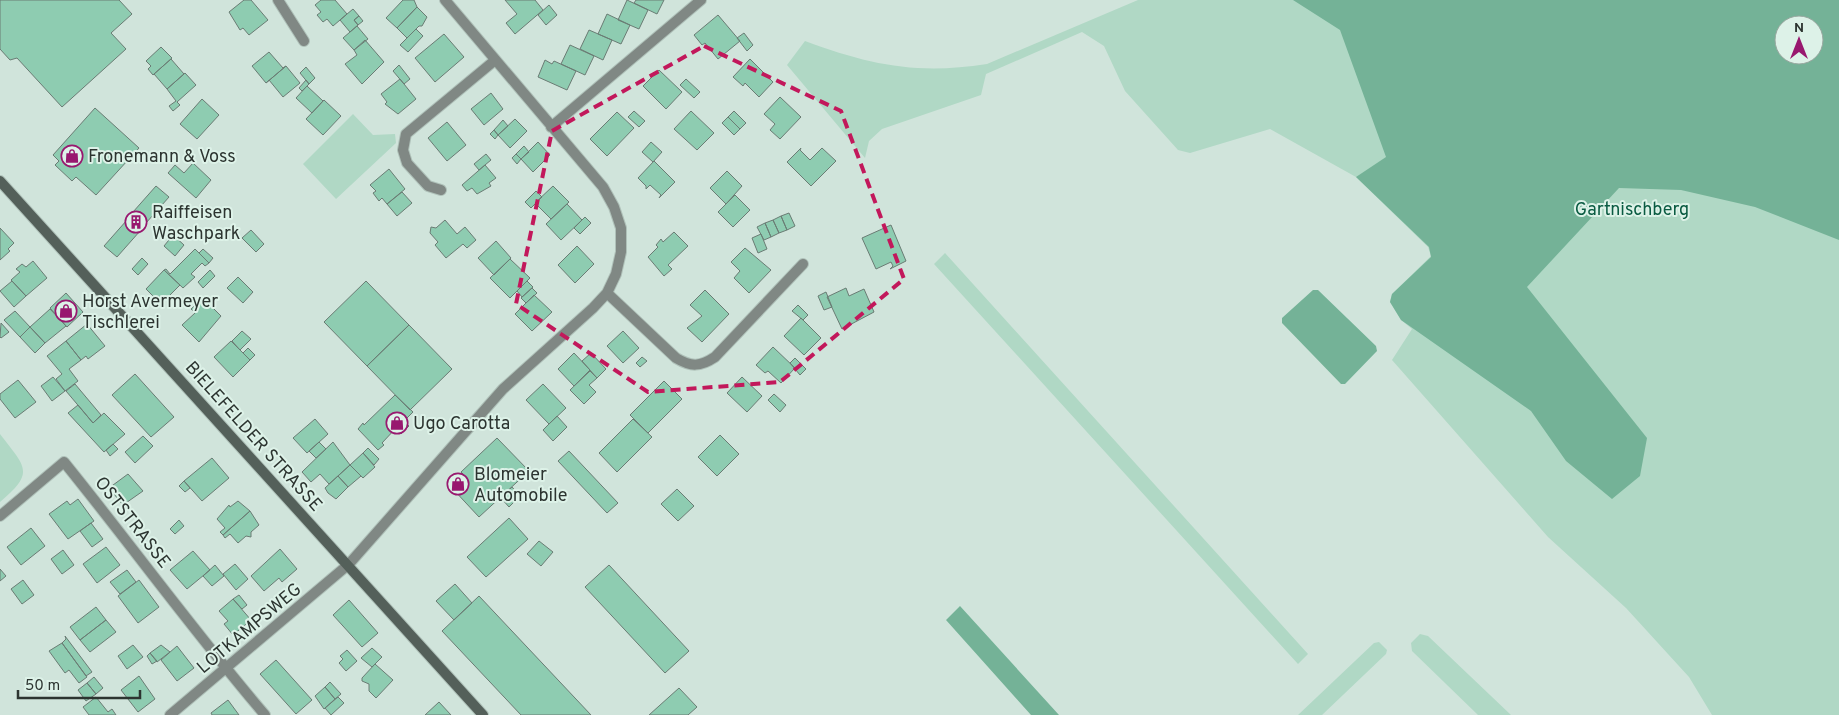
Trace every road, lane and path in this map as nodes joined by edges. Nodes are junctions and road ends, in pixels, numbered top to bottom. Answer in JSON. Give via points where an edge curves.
{"nodes":[{"id":1,"x":278,"y":0,"type":"edge"},
{"id":2,"x":445,"y":0,"type":"edge"},
{"id":3,"x":701,"y":0,"type":"edge"},
{"id":4,"x":304,"y":41,"type":"dead end"},
{"id":5,"x":494,"y":61,"type":"junction"},
{"id":6,"x":551,"y":127,"type":"junction"},
{"id":7,"x":0,"y":181,"type":"edge"},
{"id":8,"x":441,"y":190,"type":"dead end"},
{"id":9,"x":803,"y":264,"type":"dead end"},
{"id":10,"x":607,"y":293,"type":"junction"},
{"id":11,"x":0,"y":516,"type":"edge"},
{"id":12,"x":349,"y":564,"type":"junction"},
{"id":13,"x":226,"y":670,"type":"junction"},
{"id":14,"x":170,"y":715,"type":"edge"},
{"id":15,"x":265,"y":715,"type":"edge"},
{"id":16,"x":483,"y":715,"type":"edge"}],
"edges":[{"from":1,"to":4,"type":"street"},
{"from":2,"to":5,"type":"street"},
{"from":3,"to":6,"type":"street"},
{"from":5,"to":6,"type":"street"},
{"from":5,"to":8,"type":"street","via":[[406,134],[403,150],[407,163],[428,186]]},
{"from":6,"to":10,"type":"street","via":[[604,187],[614,207],[621,228],[621,252]]},
{"from":7,"to":12,"type":"street","name":"BIELEFELDER STRASSE"},
{"from":9,"to":10,"type":"street","via":[[715,357],[696,366],[676,358]]},
{"from":10,"to":12,"type":"street","name":"LOTKAMPSWEG","via":[[503,389]]},
{"from":11,"to":13,"type":"street","name":"OSTSTRASSE","via":[[64,462]]},
{"from":12,"to":13,"type":"street","name":"LOTKAMPSWEG"},
{"from":12,"to":16,"type":"street","name":"BIELEFELDER STRASSE"},
{"from":13,"to":14,"type":"street","name":"LOTKAMPSWEG"},
{"from":13,"to":15,"type":"street"}]}
